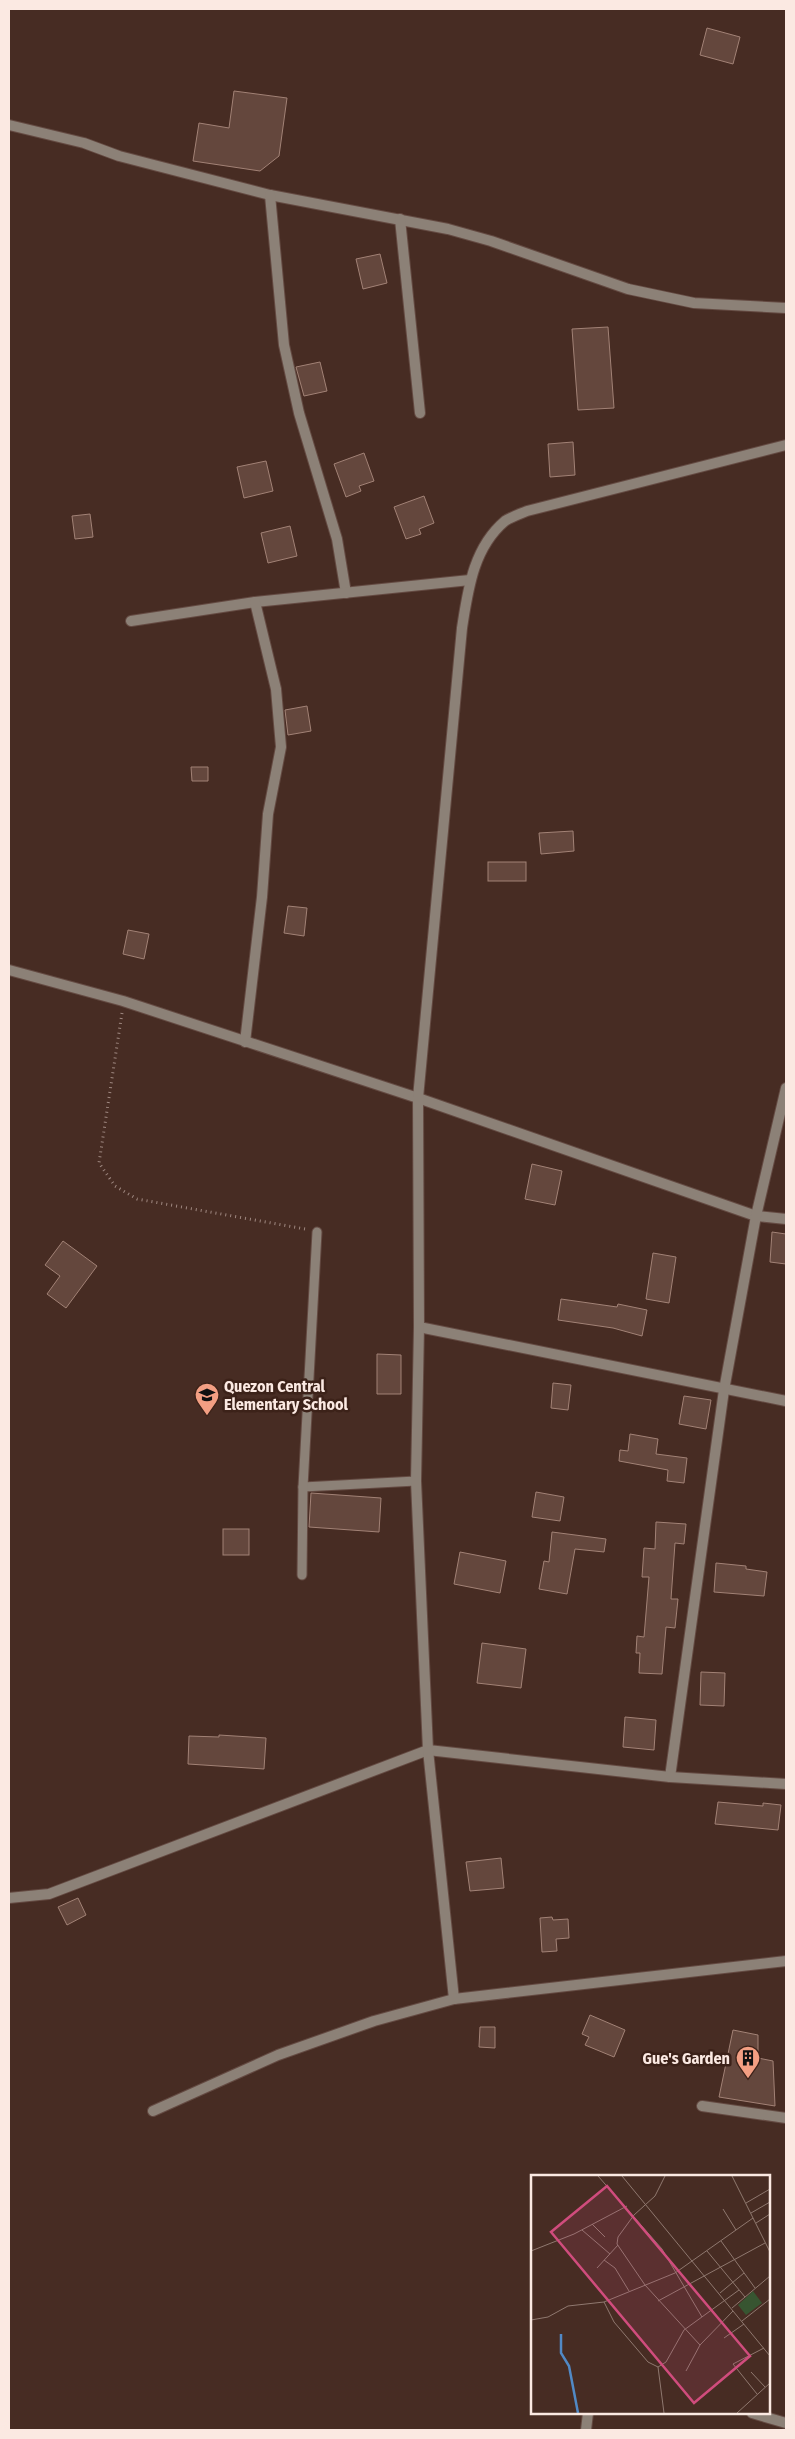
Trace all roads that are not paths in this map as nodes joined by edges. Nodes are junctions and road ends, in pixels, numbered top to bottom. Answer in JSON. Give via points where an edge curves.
{"nodes":[{"id":1,"x":9,"y":125,"type":"edge"},
{"id":2,"x":270,"y":195,"type":"junction"},
{"id":3,"x":400,"y":219,"type":"junction"},
{"id":4,"x":786,"y":308,"type":"edge"},
{"id":5,"x":420,"y":413,"type":"dead end"},
{"id":6,"x":786,"y":446,"type":"edge"},
{"id":7,"x":470,"y":580,"type":"junction"},
{"id":8,"x":346,"y":592,"type":"junction"},
{"id":9,"x":255,"y":602,"type":"junction"},
{"id":10,"x":131,"y":621,"type":"dead end"},
{"id":11,"x":9,"y":970,"type":"edge"},
{"id":12,"x":245,"y":1042,"type":"junction"},
{"id":13,"x":786,"y":1088,"type":"edge"},
{"id":14,"x":418,"y":1098,"type":"junction"},
{"id":15,"x":756,"y":1216,"type":"junction"},
{"id":16,"x":786,"y":1219,"type":"edge"},
{"id":17,"x":318,"y":1232,"type":"road end"},
{"id":18,"x":419,"y":1327,"type":"junction"},
{"id":19,"x":724,"y":1390,"type":"junction"},
{"id":20,"x":786,"y":1401,"type":"edge"},
{"id":21,"x":416,"y":1481,"type":"junction"},
{"id":22,"x":303,"y":1486,"type":"junction"},
{"id":23,"x":302,"y":1575,"type":"dead end"},
{"id":24,"x":428,"y":1750,"type":"junction"},
{"id":25,"x":670,"y":1777,"type":"junction"},
{"id":26,"x":786,"y":1784,"type":"edge"},
{"id":27,"x":9,"y":1898,"type":"edge"},
{"id":28,"x":786,"y":1961,"type":"edge"},
{"id":29,"x":454,"y":1999,"type":"junction"},
{"id":30,"x":702,"y":2106,"type":"dead end"},
{"id":31,"x":153,"y":2111,"type":"dead end"},
{"id":32,"x":786,"y":2118,"type":"edge"},
{"id":33,"x":588,"y":2414,"type":"edge"},
{"id":34,"x":755,"y":2414,"type":"edge"},
{"id":35,"x":786,"y":2423,"type":"edge"},
{"id":36,"x":586,"y":2430,"type":"edge"}],
"edges":[{"from":1,"to":2,"type":"street"},
{"from":2,"to":3,"type":"street"},
{"from":2,"to":8,"type":"street","via":[[284,345],[299,413],[335,530]]},
{"from":3,"to":4,"type":"street","via":[[491,241],[628,289],[694,303]]},
{"from":3,"to":5,"type":"street"},
{"from":6,"to":7,"type":"street","via":[[527,511],[506,521],[488,540]]},
{"from":7,"to":8,"type":"street"},
{"from":7,"to":14,"type":"street","via":[[462,628]]},
{"from":8,"to":9,"type":"street"},
{"from":9,"to":10,"type":"street"},
{"from":9,"to":12,"type":"street","via":[[276,689],[281,747],[268,814]]},
{"from":11,"to":12,"type":"street","via":[[123,1002]]},
{"from":12,"to":14,"type":"street"},
{"from":13,"to":15,"type":"street"},
{"from":14,"to":15,"type":"street"},
{"from":14,"to":18,"type":"street"},
{"from":15,"to":16,"type":"street"},
{"from":15,"to":19,"type":"street"},
{"from":17,"to":22,"type":"lane"},
{"from":18,"to":19,"type":"street"},
{"from":18,"to":21,"type":"street"},
{"from":19,"to":20,"type":"street"},
{"from":19,"to":25,"type":"street"},
{"from":21,"to":22,"type":"lane"},
{"from":21,"to":24,"type":"street"},
{"from":22,"to":23,"type":"lane"},
{"from":24,"to":25,"type":"street"},
{"from":24,"to":27,"type":"street","via":[[49,1894]]},
{"from":24,"to":29,"type":"street"},
{"from":25,"to":26,"type":"street"},
{"from":28,"to":29,"type":"street"},
{"from":29,"to":31,"type":"street","via":[[374,2021],[278,2055]]},
{"from":30,"to":32,"type":"street"},
{"from":33,"to":36,"type":"street"},
{"from":34,"to":35,"type":"street"}]}
